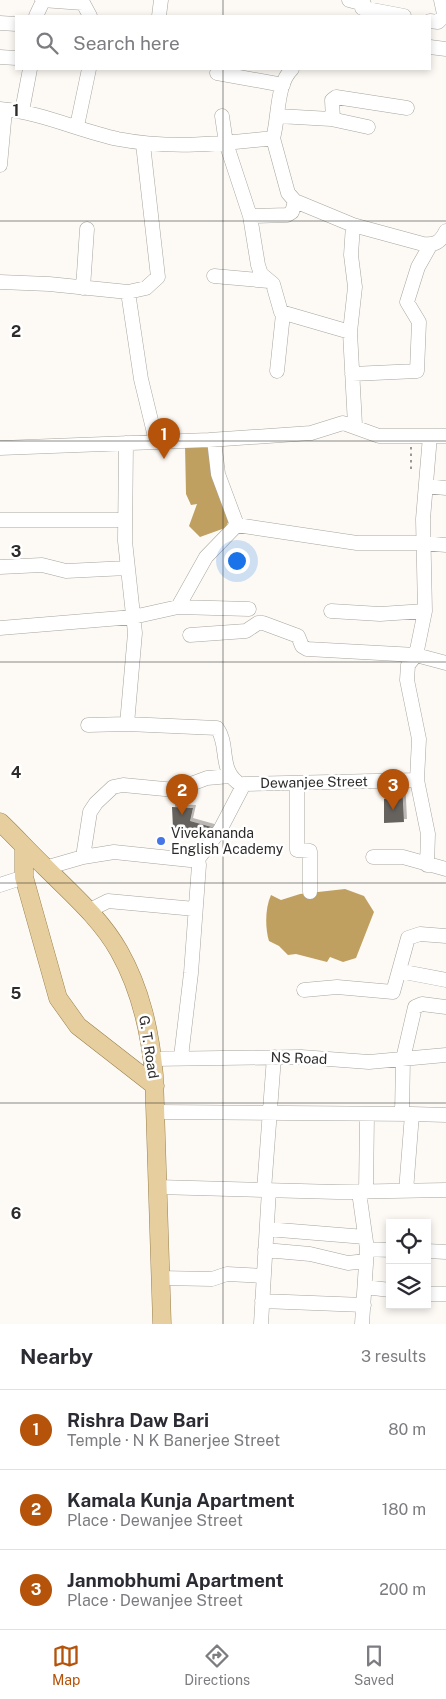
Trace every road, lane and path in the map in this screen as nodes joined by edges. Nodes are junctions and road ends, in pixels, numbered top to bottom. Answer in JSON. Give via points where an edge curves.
{"nodes":[{"id":1,"x":42,"y":0,"type":"edge"},
{"id":2,"x":160,"y":0,"type":"edge"},
{"id":3,"x":349,"y":0,"type":"edge"},
{"id":4,"x":83,"y":2,"type":"edge"},
{"id":5,"x":363,"y":7,"type":"edge"},
{"id":6,"x":444,"y":9,"type":"edge"},
{"id":7,"x":36,"y":15,"type":"edge"},
{"id":8,"x":90,"y":15,"type":"edge"},
{"id":9,"x":159,"y":15,"type":"edge"},
{"id":10,"x":399,"y":15,"type":"edge"},
{"id":11,"x":431,"y":21,"type":"edge"},
{"id":12,"x":0,"y":22,"type":"edge"},
{"id":13,"x":15,"y":24,"type":"edge"},
{"id":14,"x":431,"y":47,"type":"edge"},
{"id":15,"x":446,"y":49,"type":"edge"},
{"id":16,"x":0,"y":57,"type":"edge"},
{"id":17,"x":15,"y":58,"type":"edge"},
{"id":18,"x":30,"y":70,"type":"edge"},
{"id":19,"x":88,"y":70,"type":"edge"},
{"id":20,"x":291,"y":70,"type":"edge"},
{"id":21,"x":217,"y":73,"type":"dead end"},
{"id":22,"x":283,"y":85,"type":"junction"},
{"id":23,"x":407,"y":108,"type":"dead end"},
{"id":24,"x":3,"y":109,"type":"edge"},
{"id":25,"x":22,"y":111,"type":"junction"},
{"id":26,"x":222,"y":116,"type":"dead end"},
{"id":27,"x":278,"y":116,"type":"junction"},
{"id":28,"x":333,"y":120,"type":"junction"},
{"id":29,"x":77,"y":126,"type":"junction"},
{"id":30,"x":368,"y":127,"type":"dead end"},
{"id":31,"x":273,"y":138,"type":"junction"},
{"id":32,"x":226,"y":143,"type":"junction"},
{"id":33,"x":143,"y":144,"type":"junction"},
{"id":34,"x":0,"y":165,"type":"edge"},
{"id":35,"x":294,"y":201,"type":"junction"},
{"id":36,"x":250,"y":216,"type":"junction"},
{"id":37,"x":353,"y":225,"type":"junction"},
{"id":38,"x":87,"y":229,"type":"dead end"},
{"id":39,"x":446,"y":231,"type":"edge"},
{"id":40,"x":431,"y":244,"type":"junction"},
{"id":41,"x":214,"y":276,"type":"dead end"},
{"id":42,"x":269,"y":281,"type":"junction"},
{"id":43,"x":0,"y":282,"type":"edge"},
{"id":44,"x":83,"y":288,"type":"junction"},
{"id":45,"x":128,"y":292,"type":"junction"},
{"id":46,"x":283,"y":314,"type":"junction"},
{"id":47,"x":350,"y":332,"type":"junction"},
{"id":48,"x":277,"y":371,"type":"dead end"},
{"id":49,"x":352,"y":374,"type":"junction"},
{"id":50,"x":355,"y":425,"type":"junction"},
{"id":51,"x":410,"y":436,"type":"junction"},
{"id":52,"x":430,"y":436,"type":"junction"},
{"id":53,"x":446,"y":436,"type":"edge"},
{"id":54,"x":214,"y":440,"type":"junction"},
{"id":55,"x":156,"y":441,"type":"junction"},
{"id":56,"x":126,"y":443,"type":"junction"},
{"id":57,"x":0,"y":448,"type":"edge"},
{"id":58,"x":411,"y":469,"type":"dead end"},
{"id":59,"x":426,"y":486,"type":"junction"},
{"id":60,"x":446,"y":488,"type":"edge"},
{"id":61,"x":0,"y":520,"type":"edge"},
{"id":62,"x":126,"y":520,"type":"junction"},
{"id":63,"x":237,"y":525,"type":"junction"},
{"id":64,"x":423,"y":543,"type":"junction"},
{"id":65,"x":446,"y":545,"type":"edge"},
{"id":66,"x":0,"y":567,"type":"edge"},
{"id":67,"x":127,"y":568,"type":"junction"},
{"id":68,"x":178,"y":607,"type":"junction"},
{"id":69,"x":249,"y":608,"type":"dead end"},
{"id":70,"x":425,"y":610,"type":"junction"},
{"id":71,"x":331,"y":612,"type":"dead end"},
{"id":72,"x":133,"y":617,"type":"junction"},
{"id":73,"x":0,"y":628,"type":"edge"},
{"id":74,"x":190,"y":635,"type":"dead end"},
{"id":75,"x":412,"y":660,"type":"junction"},
{"id":76,"x":446,"y":663,"type":"edge"},
{"id":77,"x":127,"y":724,"type":"junction"},
{"id":78,"x":88,"y":725,"type":"dead end"},
{"id":79,"x":230,"y":776,"type":"junction"},
{"id":80,"x":417,"y":780,"type":"junction"},
{"id":81,"x":297,"y":783,"type":"junction"},
{"id":82,"x":242,"y":785,"type":"junction"},
{"id":83,"x":0,"y":822,"type":"edge"},
{"id":84,"x":24,"y":846,"type":"junction"},
{"id":85,"x":83,"y":857,"type":"junction"},
{"id":86,"x":373,"y":857,"type":"dead end"},
{"id":87,"x":198,"y":859,"type":"junction"},
{"id":88,"x":427,"y":865,"type":"junction"},
{"id":89,"x":45,"y":868,"type":"junction"},
{"id":90,"x":446,"y":869,"type":"edge"},
{"id":91,"x":24,"y":877,"type":"junction"},
{"id":92,"x":0,"y":885,"type":"edge"},
{"id":93,"x":310,"y":892,"type":"dead end"},
{"id":94,"x":196,"y":908,"type":"junction"},
{"id":95,"x":88,"y":911,"type":"junction"},
{"id":96,"x":446,"y":936,"type":"edge"},
{"id":97,"x":399,"y":971,"type":"junction"},
{"id":98,"x":446,"y":980,"type":"edge"},
{"id":99,"x":304,"y":990,"type":"dead end"},
{"id":100,"x":446,"y":1007,"type":"edge"},
{"id":101,"x":446,"y":1055,"type":"edge"},
{"id":102,"x":181,"y":1057,"type":"junction"},
{"id":103,"x":274,"y":1057,"type":"junction"},
{"id":104,"x":153,"y":1058,"type":"junction"},
{"id":105,"x":403,"y":1059,"type":"junction"},
{"id":106,"x":155,"y":1086,"type":"junction"},
{"id":107,"x":156,"y":1112,"type":"junction"},
{"id":108,"x":271,"y":1113,"type":"junction"},
{"id":109,"x":367,"y":1114,"type":"junction"},
{"id":110,"x":407,"y":1114,"type":"junction"},
{"id":111,"x":446,"y":1115,"type":"edge"},
{"id":112,"x":157,"y":1187,"type":"junction"},
{"id":113,"x":266,"y":1190,"type":"junction"},
{"id":114,"x":446,"y":1190,"type":"edge"},
{"id":115,"x":406,"y":1191,"type":"junction"},
{"id":116,"x":363,"y":1192,"type":"junction"},
{"id":117,"x":268,"y":1230,"type":"junction"},
{"id":118,"x":366,"y":1249,"type":"junction"},
{"id":119,"x":266,"y":1250,"type":"junction"},
{"id":120,"x":386,"y":1250,"type":"edge"},
{"id":121,"x":431,"y":1251,"type":"edge"},
{"id":122,"x":446,"y":1252,"type":"edge"},
{"id":123,"x":263,"y":1276,"type":"junction"},
{"id":124,"x":160,"y":1278,"type":"junction"},
{"id":125,"x":365,"y":1287,"type":"junction"},
{"id":126,"x":386,"y":1290,"type":"edge"},
{"id":127,"x":431,"y":1294,"type":"edge"},
{"id":128,"x":446,"y":1294,"type":"edge"},
{"id":129,"x":262,"y":1301,"type":"junction"},
{"id":130,"x":364,"y":1305,"type":"junction"},
{"id":131,"x":162,"y":1324,"type":"edge"},
{"id":132,"x":261,"y":1324,"type":"edge"},
{"id":133,"x":362,"y":1324,"type":"edge"}],
"edges":[{"from":1,"to":4,"type":"street"},
{"from":1,"to":7,"type":"street"},
{"from":2,"to":9,"type":"street"},
{"from":3,"to":5,"type":"street"},
{"from":4,"to":8,"type":"street"},
{"from":5,"to":10,"type":"street"},
{"from":6,"to":11,"type":"street","via":[[439,22]]},
{"from":12,"to":13,"type":"street"},
{"from":14,"to":15,"type":"street"},
{"from":16,"to":17,"type":"street"},
{"from":18,"to":25,"type":"street"},
{"from":19,"to":29,"type":"street"},
{"from":20,"to":22,"type":"street"},
{"from":21,"to":22,"type":"street"},
{"from":22,"to":27,"type":"street"},
{"from":23,"to":28,"type":"street","via":[[336,97],[332,100]]},
{"from":24,"to":25,"type":"street"},
{"from":24,"to":34,"type":"street"},
{"from":25,"to":29,"type":"street"},
{"from":26,"to":32,"type":"street"},
{"from":27,"to":28,"type":"street"},
{"from":27,"to":31,"type":"street"},
{"from":28,"to":30,"type":"street"},
{"from":29,"to":33,"type":"street"},
{"from":31,"to":32,"type":"street"},
{"from":31,"to":35,"type":"street","via":[[288,193]]},
{"from":32,"to":33,"type":"street"},
{"from":32,"to":36,"type":"street"},
{"from":33,"to":45,"type":"street","via":[[158,277],[146,288]]},
{"from":35,"to":36,"type":"street","via":[[288,215]]},
{"from":35,"to":37,"type":"street"},
{"from":36,"to":42,"type":"street","via":[[258,265],[261,274]]},
{"from":37,"to":40,"type":"street"},
{"from":37,"to":47,"type":"street","via":[[351,255],[355,287]]},
{"from":38,"to":44,"type":"street"},
{"from":39,"to":40,"type":"street","via":[[442,240]]},
{"from":40,"to":49,"type":"street","via":[[418,267],[407,302],[419,322],[417,370]]},
{"from":41,"to":42,"type":"street"},
{"from":42,"to":46,"type":"street"},
{"from":43,"to":44,"type":"street"},
{"from":44,"to":45,"type":"street"},
{"from":45,"to":55,"type":"street","via":[[146,404]]},
{"from":46,"to":47,"type":"street"},
{"from":46,"to":48,"type":"street"},
{"from":47,"to":49,"type":"street"},
{"from":49,"to":50,"type":"street"},
{"from":50,"to":51,"type":"street","via":[[379,436]]},
{"from":50,"to":54,"type":"street","via":[[343,423],[311,433]]},
{"from":51,"to":52,"type":"street"},
{"from":51,"to":58,"type":"path"},
{"from":52,"to":53,"type":"street"},
{"from":52,"to":59,"type":"street"},
{"from":54,"to":55,"type":"street"},
{"from":54,"to":63,"type":"street","via":[[218,474]]},
{"from":55,"to":56,"type":"street"},
{"from":56,"to":57,"type":"street"},
{"from":56,"to":62,"type":"street"},
{"from":59,"to":60,"type":"street"},
{"from":59,"to":64,"type":"street"},
{"from":61,"to":62,"type":"street"},
{"from":62,"to":67,"type":"street"},
{"from":63,"to":64,"type":"street","via":[[357,543]]},
{"from":63,"to":68,"type":"street","via":[[206,556]]},
{"from":64,"to":65,"type":"street"},
{"from":64,"to":70,"type":"street"},
{"from":66,"to":67,"type":"street","via":[[42,565],[66,571]]},
{"from":67,"to":72,"type":"street"},
{"from":68,"to":69,"type":"street"},
{"from":68,"to":72,"type":"street"},
{"from":70,"to":71,"type":"street","via":[[380,614]]},
{"from":70,"to":75,"type":"street"},
{"from":72,"to":73,"type":"street"},
{"from":72,"to":77,"type":"street","via":[[135,633]]},
{"from":74,"to":75,"type":"street","via":[[246,631],[260,623],[298,636],[307,649]]},
{"from":75,"to":76,"type":"street"},
{"from":75,"to":80,"type":"street","via":[[407,687],[419,743]]},
{"from":77,"to":78,"type":"street"},
{"from":77,"to":79,"type":"street","via":[[217,728]]},
{"from":79,"to":82,"type":"street"},
{"from":79,"to":85,"type":"street","via":[[207,778],[175,790],[113,787],[90,812]]},
{"from":80,"to":81,"type":"street","name":"Dewanjee Street"},
{"from":80,"to":88,"type":"street","via":[[428,834]]},
{"from":81,"to":82,"type":"street","name":"Dewanjee Street"},
{"from":81,"to":93,"type":"street","via":[[297,850],[310,850]]},
{"from":82,"to":87,"type":"street","name":"Dewanjee Street","via":[[220,830]]},
{"from":83,"to":84,"type":"main road","name":"G. T. Road"},
{"from":84,"to":89,"type":"main road","name":"G. T. Road"},
{"from":84,"to":91,"type":"main road"},
{"from":85,"to":87,"type":"street","via":[[114,852]]},
{"from":85,"to":89,"type":"street"},
{"from":86,"to":88,"type":"street","via":[[403,857]]},
{"from":87,"to":94,"type":"street"},
{"from":88,"to":90,"type":"street"},
{"from":89,"to":95,"type":"main road","name":"G. T. Road"},
{"from":91,"to":92,"type":"street"},
{"from":91,"to":106,"type":"main road","via":[[58,998],[78,1026]]},
{"from":94,"to":95,"type":"street","via":[[112,901]]},
{"from":94,"to":102,"type":"street"},
{"from":95,"to":104,"type":"main road","name":"G. T. Road","via":[[128,966],[142,1005]]},
{"from":96,"to":97,"type":"street","via":[[420,934],[408,938]]},
{"from":97,"to":98,"type":"street"},
{"from":97,"to":99,"type":"street","via":[[393,992],[342,988]]},
{"from":100,"to":105,"type":"street","via":[[416,1005]]},
{"from":101,"to":105,"type":"street","name":"NS Road"},
{"from":102,"to":103,"type":"street","name":"NS Road"},
{"from":102,"to":104,"type":"street","name":"NS Road"},
{"from":103,"to":105,"type":"street","name":"NS Road","via":[[369,1062]]},
{"from":103,"to":108,"type":"street"},
{"from":104,"to":106,"type":"main road","name":"G. T. Road"},
{"from":105,"to":110,"type":"street"},
{"from":106,"to":107,"type":"main road","name":"G. T. Road"},
{"from":107,"to":108,"type":"street"},
{"from":107,"to":112,"type":"main road","name":"G. T. Road"},
{"from":108,"to":109,"type":"street"},
{"from":108,"to":113,"type":"street"},
{"from":109,"to":110,"type":"street"},
{"from":109,"to":116,"type":"street"},
{"from":110,"to":111,"type":"street"},
{"from":110,"to":115,"type":"street"},
{"from":112,"to":113,"type":"street"},
{"from":112,"to":124,"type":"main road","name":"G. T. Road"},
{"from":113,"to":116,"type":"street"},
{"from":113,"to":117,"type":"street"},
{"from":114,"to":115,"type":"street"},
{"from":115,"to":116,"type":"street"},
{"from":116,"to":118,"type":"street"},
{"from":117,"to":118,"type":"street"},
{"from":117,"to":119,"type":"street"},
{"from":118,"to":119,"type":"street","via":[[348,1263],[310,1254]]},
{"from":118,"to":120,"type":"street"},
{"from":118,"to":125,"type":"street"},
{"from":119,"to":123,"type":"street"},
{"from":121,"to":122,"type":"street"},
{"from":123,"to":124,"type":"street","via":[[227,1274],[212,1279]]},
{"from":123,"to":129,"type":"street"},
{"from":124,"to":131,"type":"main road","name":"G. T. Road"},
{"from":125,"to":126,"type":"street"},
{"from":125,"to":130,"type":"street"},
{"from":127,"to":128,"type":"street"},
{"from":129,"to":130,"type":"street"},
{"from":129,"to":132,"type":"street"},
{"from":130,"to":133,"type":"street"}]}
